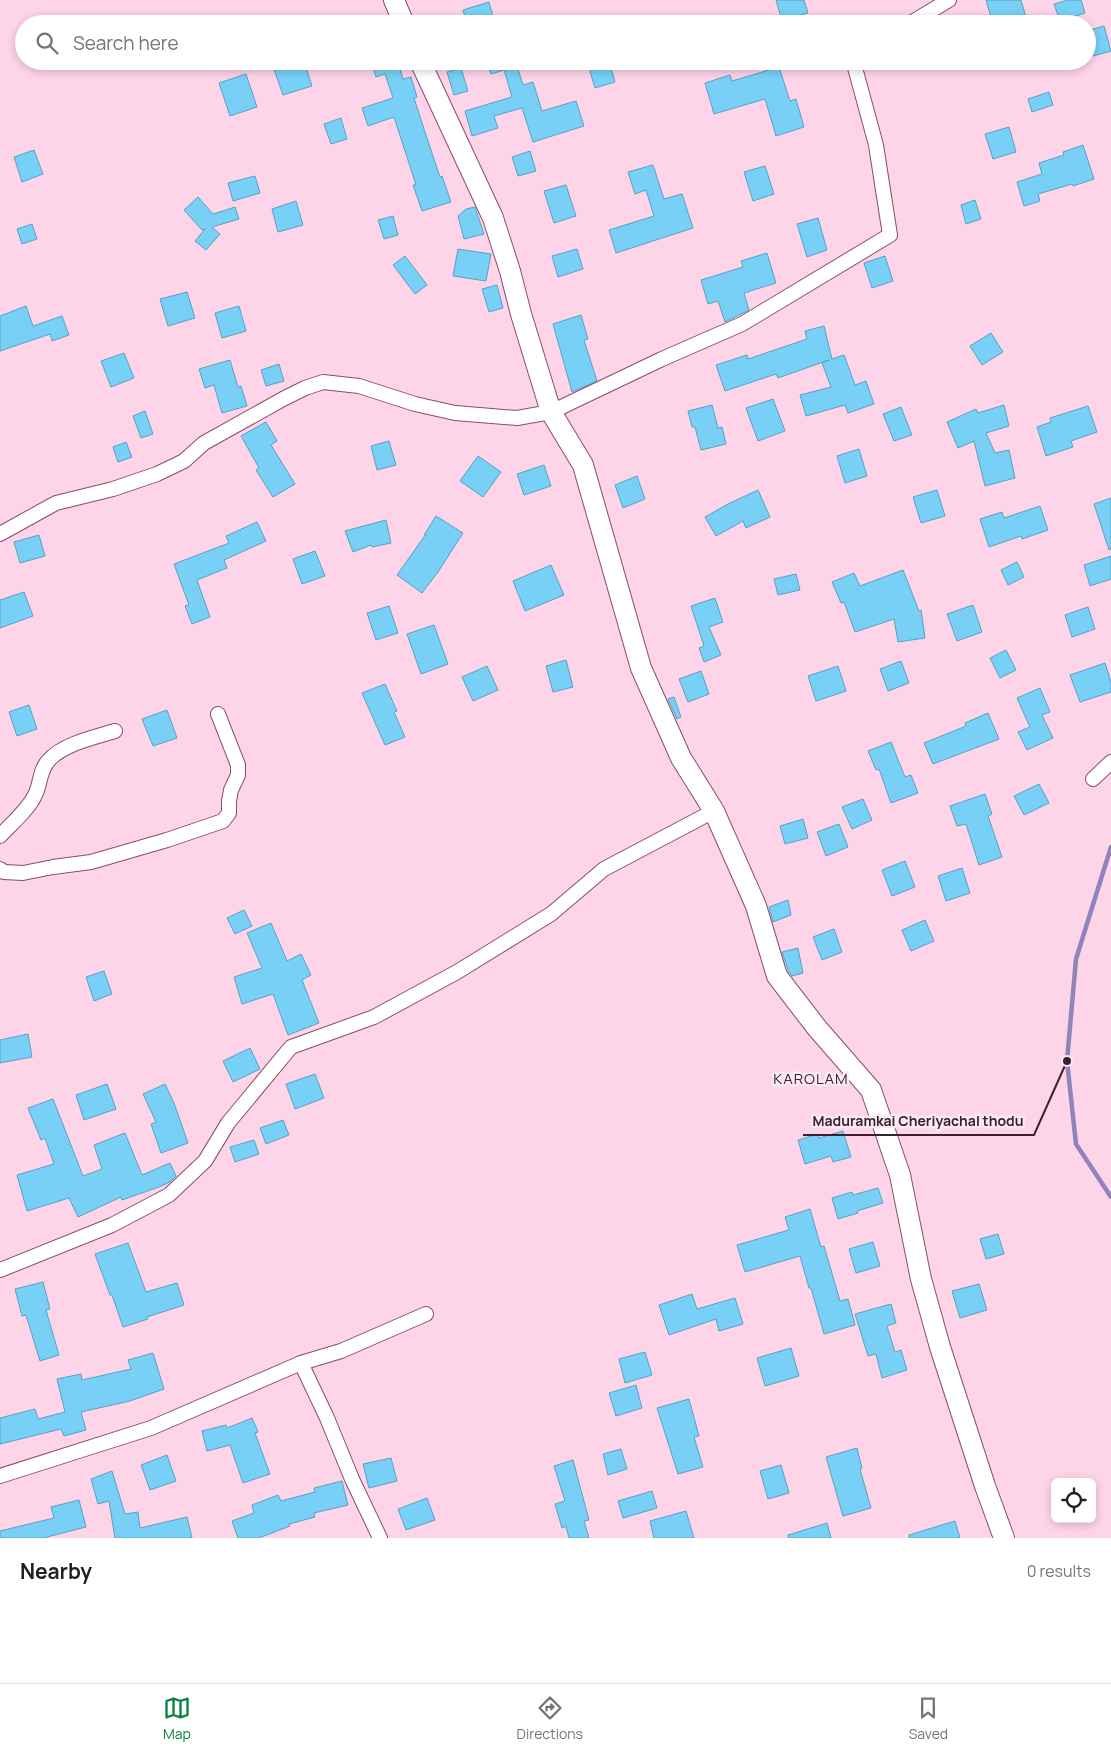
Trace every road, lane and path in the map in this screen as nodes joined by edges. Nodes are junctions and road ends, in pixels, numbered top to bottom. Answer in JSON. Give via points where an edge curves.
{"nodes":[{"id":1,"x":394,"y":0,"type":"edge"},
{"id":2,"x":949,"y":0,"type":"edge"},
{"id":3,"x":400,"y":15,"type":"edge"},
{"id":4,"x":924,"y":15,"type":"edge"},
{"id":5,"x":424,"y":70,"type":"edge"},
{"id":6,"x":856,"y":70,"type":"edge"},
{"id":7,"x":551,"y":412,"type":"junction"},
{"id":8,"x":0,"y":534,"type":"edge"},
{"id":9,"x":218,"y":714,"type":"dead end"},
{"id":10,"x":115,"y":730,"type":"dead end"},
{"id":11,"x":1111,"y":762,"type":"edge"},
{"id":12,"x":1093,"y":779,"type":"dead end"},
{"id":13,"x":714,"y":811,"type":"junction"},
{"id":14,"x":0,"y":836,"type":"edge"},
{"id":15,"x":0,"y":870,"type":"edge"},
{"id":16,"x":0,"y":1270,"type":"edge"},
{"id":17,"x":426,"y":1314,"type":"dead end"},
{"id":18,"x":301,"y":1363,"type":"junction"},
{"id":19,"x":0,"y":1476,"type":"edge"},
{"id":20,"x":380,"y":1538,"type":"edge"},
{"id":21,"x":1004,"y":1538,"type":"edge"}],
"edges":[{"from":1,"to":3,"type":"main road"},
{"from":2,"to":4,"type":"street"},
{"from":5,"to":7,"type":"main road","via":[[493,218]]},
{"from":6,"to":7,"type":"street","via":[[876,144],[890,235],[742,324]]},
{"from":7,"to":8,"type":"street","via":[[517,418],[456,413],[359,386],[323,382],[283,399],[204,443],[184,461],[157,474],[56,503]]},
{"from":7,"to":13,"type":"main road","via":[[583,465],[642,668],[681,758]]},
{"from":9,"to":15,"type":"street","via":[[238,765],[229,813],[223,821],[91,862],[23,873]]},
{"from":10,"to":14,"type":"street","via":[[81,741],[49,760],[41,772],[36,794]]},
{"from":11,"to":12,"type":"street"},
{"from":13,"to":16,"type":"street","via":[[604,869],[551,914],[457,972],[374,1017],[290,1047],[228,1123],[204,1161],[169,1196],[112,1225]]},
{"from":13,"to":21,"type":"main road","via":[[756,906],[777,976],[871,1090],[900,1175],[921,1279],[940,1347]]},
{"from":17,"to":18,"type":"street","via":[[341,1351]]},
{"from":18,"to":19,"type":"street","via":[[151,1428]]},
{"from":18,"to":20,"type":"street"}]}
